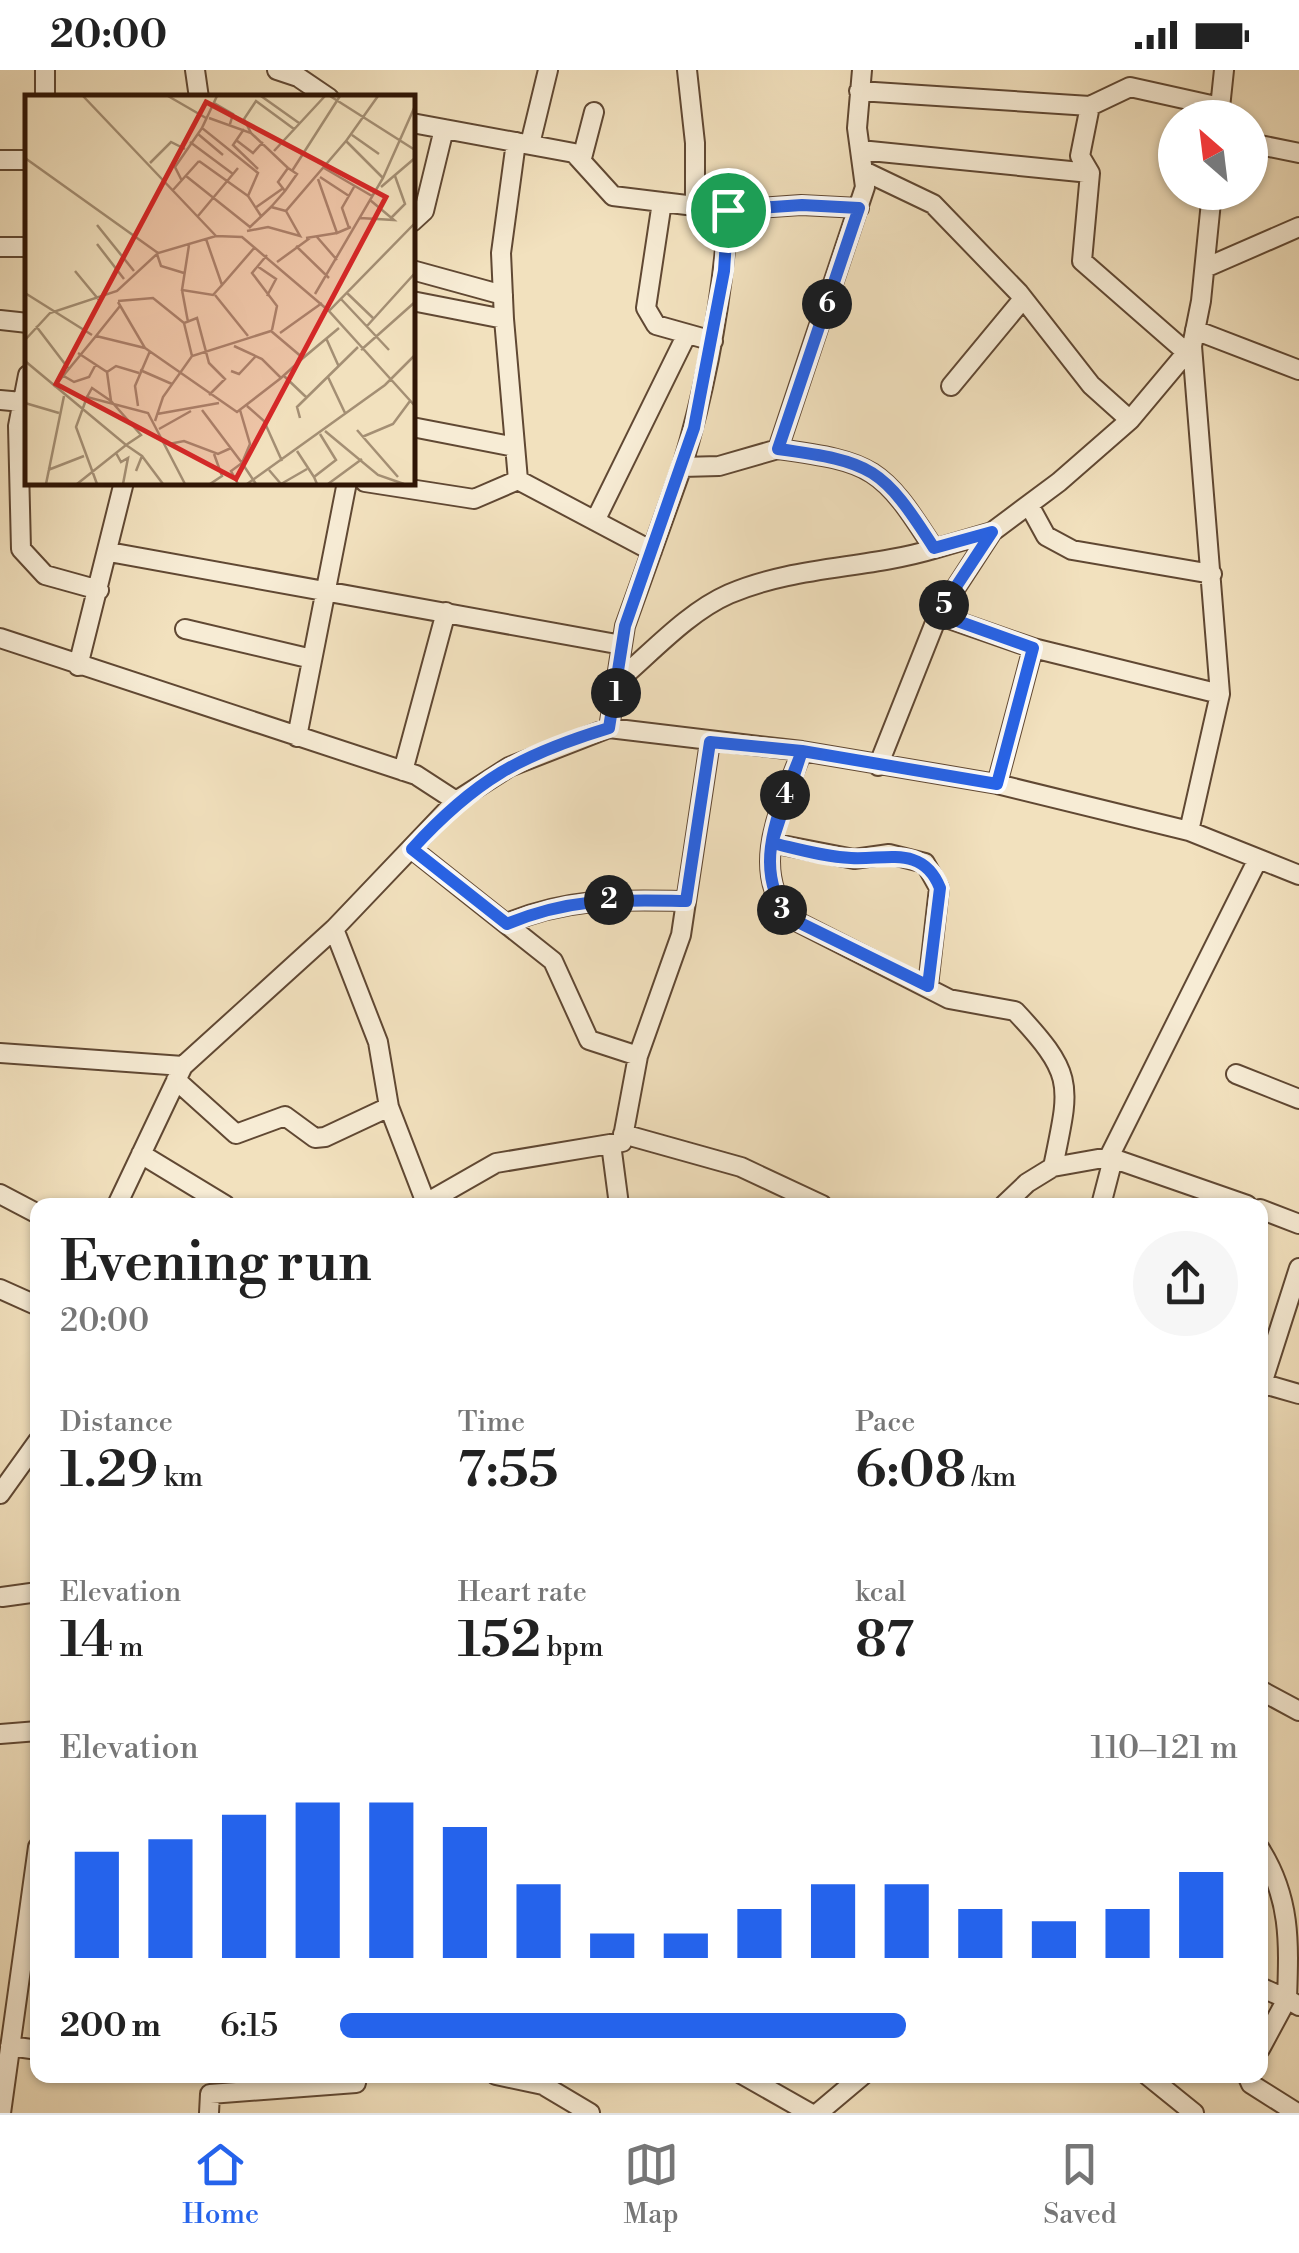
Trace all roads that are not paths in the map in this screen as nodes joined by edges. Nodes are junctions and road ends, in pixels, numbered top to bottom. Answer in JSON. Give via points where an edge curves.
{"nodes":[{"id":1,"x":195,"y":70,"type":"edge"},
{"id":2,"x":277,"y":70,"type":"edge"},
{"id":3,"x":548,"y":70,"type":"edge"},
{"id":4,"x":686,"y":70,"type":"edge"},
{"id":5,"x":862,"y":70,"type":"edge"},
{"id":6,"x":1122,"y":70,"type":"edge"},
{"id":7,"x":1224,"y":70,"type":"edge"},
{"id":8,"x":859,"y":91,"type":"junction"},
{"id":9,"x":1119,"y":92,"type":"junction"},
{"id":10,"x":199,"y":95,"type":"edge"},
{"id":11,"x":324,"y":95,"type":"edge"},
{"id":12,"x":1177,"y":100,"type":"edge"},
{"id":13,"x":1221,"y":100,"type":"edge"},
{"id":14,"x":1090,"y":106,"type":"junction"},
{"id":15,"x":594,"y":112,"type":"dead end"},
{"id":16,"x":415,"y":124,"type":"edge"},
{"id":17,"x":444,"y":129,"type":"junction"},
{"id":18,"x":523,"y":143,"type":"junction"},
{"id":19,"x":1268,"y":147,"type":"edge"},
{"id":20,"x":860,"y":150,"type":"junction"},
{"id":21,"x":1299,"y":154,"type":"edge"},
{"id":22,"x":582,"y":158,"type":"junction"},
{"id":23,"x":864,"y":171,"type":"junction"},
{"id":24,"x":1090,"y":173,"type":"junction"},
{"id":25,"x":662,"y":202,"type":"junction"},
{"id":26,"x":695,"y":206,"type":"junction"},
{"id":27,"x":859,"y":208,"type":"junction"},
{"id":28,"x":728,"y":210,"type":"junction"},
{"id":29,"x":1210,"y":210,"type":"edge"},
{"id":30,"x":415,"y":219,"type":"edge"},
{"id":31,"x":1299,"y":226,"type":"edge"},
{"id":32,"x":0,"y":246,"type":"edge"},
{"id":33,"x":25,"y":247,"type":"edge"},
{"id":34,"x":1205,"y":268,"type":"junction"},
{"id":35,"x":415,"y":271,"type":"edge"},
{"id":36,"x":503,"y":295,"type":"junction"},
{"id":37,"x":1023,"y":299,"type":"junction"},
{"id":38,"x":415,"y":302,"type":"edge"},
{"id":39,"x":504,"y":319,"type":"junction"},
{"id":40,"x":0,"y":320,"type":"edge"},
{"id":41,"x":25,"y":323,"type":"edge"},
{"id":42,"x":687,"y":334,"type":"junction"},
{"id":43,"x":712,"y":341,"type":"junction"},
{"id":44,"x":1191,"y":343,"type":"junction"},
{"id":45,"x":1299,"y":370,"type":"edge"},
{"id":46,"x":951,"y":386,"type":"dead end"},
{"id":47,"x":25,"y":388,"type":"edge"},
{"id":48,"x":0,"y":400,"type":"edge"},
{"id":49,"x":22,"y":402,"type":"junction"},
{"id":50,"x":1130,"y":420,"type":"junction"},
{"id":51,"x":23,"y":427,"type":"edge"},
{"id":52,"x":415,"y":428,"type":"edge"},
{"id":53,"x":516,"y":447,"type":"junction"},
{"id":54,"x":778,"y":449,"type":"junction"},
{"id":55,"x":682,"y":467,"type":"junction"},
{"id":56,"x":518,"y":480,"type":"junction"},
{"id":57,"x":123,"y":485,"type":"edge"},
{"id":58,"x":346,"y":485,"type":"edge"},
{"id":59,"x":383,"y":485,"type":"edge"},
{"id":60,"x":1030,"y":504,"type":"junction"},
{"id":61,"x":595,"y":521,"type":"junction"},
{"id":62,"x":992,"y":532,"type":"junction"},
{"id":63,"x":934,"y":548,"type":"junction"},
{"id":64,"x":652,"y":551,"type":"junction"},
{"id":65,"x":110,"y":552,"type":"junction"},
{"id":66,"x":1212,"y":574,"type":"junction"},
{"id":67,"x":100,"y":590,"type":"junction"},
{"id":68,"x":326,"y":591,"type":"junction"},
{"id":69,"x":446,"y":612,"type":"junction"},
{"id":70,"x":938,"y":614,"type":"junction"},
{"id":71,"x":186,"y":630,"type":"dead end"},
{"id":72,"x":0,"y":638,"type":"edge"},
{"id":73,"x":622,"y":645,"type":"junction"},
{"id":74,"x":1033,"y":648,"type":"junction"},
{"id":75,"x":312,"y":659,"type":"junction"},
{"id":76,"x":78,"y":666,"type":"junction"},
{"id":77,"x":618,"y":681,"type":"junction"},
{"id":78,"x":1220,"y":694,"type":"junction"},
{"id":79,"x":609,"y":728,"type":"junction"},
{"id":80,"x":297,"y":737,"type":"junction"},
{"id":81,"x":710,"y":742,"type":"junction"},
{"id":82,"x":802,"y":751,"type":"junction"},
{"id":83,"x":878,"y":766,"type":"junction"},
{"id":84,"x":403,"y":771,"type":"junction"},
{"id":85,"x":997,"y":784,"type":"junction"},
{"id":86,"x":456,"y":800,"type":"junction"},
{"id":87,"x":1189,"y":831,"type":"junction"},
{"id":88,"x":772,"y":843,"type":"junction"},
{"id":89,"x":412,"y":849,"type":"junction"},
{"id":90,"x":1258,"y":859,"type":"junction"},
{"id":91,"x":1299,"y":875,"type":"edge"},
{"id":92,"x":686,"y":901,"type":"junction"},
{"id":93,"x":507,"y":924,"type":"junction"},
{"id":94,"x":334,"y":929,"type":"junction"},
{"id":95,"x":928,"y":986,"type":"junction"},
{"id":96,"x":0,"y":1053,"type":"edge"},
{"id":97,"x":638,"y":1056,"type":"junction"},
{"id":98,"x":180,"y":1073,"type":"junction"},
{"id":99,"x":1236,"y":1074,"type":"dead end"},
{"id":100,"x":1299,"y":1098,"type":"edge"},
{"id":101,"x":389,"y":1106,"type":"junction"},
{"id":102,"x":617,"y":1139,"type":"junction"},
{"id":103,"x":141,"y":1154,"type":"junction"},
{"id":104,"x":1111,"y":1158,"type":"junction"},
{"id":105,"x":1053,"y":1167,"type":"junction"},
{"id":106,"x":0,"y":1194,"type":"edge"},
{"id":107,"x":120,"y":1198,"type":"edge"},
{"id":108,"x":213,"y":1198,"type":"edge"},
{"id":109,"x":425,"y":1198,"type":"edge"},
{"id":110,"x":437,"y":1198,"type":"edge"},
{"id":111,"x":620,"y":1198,"type":"edge"},
{"id":112,"x":807,"y":1198,"type":"edge"},
{"id":113,"x":1011,"y":1198,"type":"edge"},
{"id":114,"x":1103,"y":1198,"type":"edge"},
{"id":115,"x":1227,"y":1198,"type":"edge"},
{"id":116,"x":30,"y":1210,"type":"edge"},
{"id":117,"x":1268,"y":1212,"type":"edge"},
{"id":118,"x":1299,"y":1224,"type":"edge"},
{"id":119,"x":1299,"y":1268,"type":"edge"},
{"id":120,"x":0,"y":1289,"type":"edge"},
{"id":121,"x":30,"y":1302,"type":"edge"},
{"id":122,"x":1268,"y":1368,"type":"edge"},
{"id":123,"x":1268,"y":1388,"type":"edge"},
{"id":124,"x":1299,"y":1394,"type":"edge"},
{"id":125,"x":30,"y":1452,"type":"edge"},
{"id":126,"x":0,"y":1494,"type":"edge"},
{"id":127,"x":30,"y":1593,"type":"edge"},
{"id":128,"x":2,"y":1596,"type":"dead end"},
{"id":129,"x":1268,"y":1694,"type":"edge"},
{"id":130,"x":1299,"y":1711,"type":"edge"},
{"id":131,"x":30,"y":1732,"type":"edge"},
{"id":132,"x":0,"y":1734,"type":"edge"},
{"id":133,"x":1268,"y":1862,"type":"edge"},
{"id":134,"x":30,"y":1896,"type":"edge"},
{"id":135,"x":8,"y":1986,"type":"edge"},
{"id":136,"x":1268,"y":1991,"type":"edge"},
{"id":137,"x":1293,"y":2002,"type":"edge"},
{"id":138,"x":1268,"y":2038,"type":"edge"},
{"id":139,"x":10,"y":2046,"type":"junction"},
{"id":140,"x":30,"y":2049,"type":"edge"},
{"id":141,"x":356,"y":2083,"type":"edge"},
{"id":142,"x":538,"y":2083,"type":"edge"},
{"id":143,"x":758,"y":2083,"type":"edge"},
{"id":144,"x":854,"y":2083,"type":"edge"},
{"id":145,"x":1157,"y":2083,"type":"edge"},
{"id":146,"x":1251,"y":2083,"type":"edge"},
{"id":147,"x":209,"y":2094,"type":"edge"},
{"id":148,"x":1,"y":2113,"type":"edge"},
{"id":149,"x":590,"y":2113,"type":"edge"},
{"id":150,"x":810,"y":2113,"type":"edge"},
{"id":151,"x":818,"y":2113,"type":"edge"},
{"id":152,"x":1194,"y":2113,"type":"edge"},
{"id":153,"x":1297,"y":2113,"type":"edge"}],
"edges":[{"from":1,"to":10,"type":"street"},
{"from":2,"to":11,"type":"street"},
{"from":3,"to":18,"type":"street"},
{"from":4,"to":26,"type":"street"},
{"from":5,"to":8,"type":"street"},
{"from":6,"to":9,"type":"street"},
{"from":7,"to":13,"type":"street"},
{"from":8,"to":14,"type":"street"},
{"from":8,"to":20,"type":"street"},
{"from":9,"to":12,"type":"street","via":[[1130,87]]},
{"from":9,"to":14,"type":"street"},
{"from":14,"to":24,"type":"street","via":[[1080,156]]},
{"from":15,"to":22,"type":"street"},
{"from":16,"to":17,"type":"street"},
{"from":17,"to":18,"type":"street"},
{"from":17,"to":30,"type":"street","via":[[424,211]]},
{"from":18,"to":22,"type":"street"},
{"from":18,"to":36,"type":"street","via":[[501,253]]},
{"from":19,"to":21,"type":"street"},
{"from":20,"to":23,"type":"street"},
{"from":20,"to":24,"type":"street"},
{"from":22,"to":25,"type":"street","via":[[613,196]]},
{"from":23,"to":27,"type":"street"},
{"from":23,"to":37,"type":"street","via":[[933,204]]},
{"from":24,"to":44,"type":"street","via":[[1082,262]]},
{"from":25,"to":26,"type":"street"},
{"from":25,"to":42,"type":"street","via":[[646,308],[656,324]]},
{"from":26,"to":28,"type":"street"},
{"from":27,"to":28,"type":"street"},
{"from":27,"to":54,"type":"street"},
{"from":28,"to":43,"type":"street"},
{"from":29,"to":34,"type":"street"},
{"from":31,"to":34,"type":"street"},
{"from":32,"to":33,"type":"street"},
{"from":34,"to":44,"type":"street"},
{"from":35,"to":36,"type":"street"},
{"from":36,"to":39,"type":"street"},
{"from":37,"to":46,"type":"street"},
{"from":37,"to":50,"type":"street","via":[[1090,385]]},
{"from":38,"to":39,"type":"street"},
{"from":39,"to":53,"type":"street"},
{"from":40,"to":41,"type":"street"},
{"from":42,"to":43,"type":"street"},
{"from":42,"to":61,"type":"street"},
{"from":43,"to":55,"type":"street"},
{"from":44,"to":45,"type":"street"},
{"from":44,"to":50,"type":"street"},
{"from":44,"to":66,"type":"street"},
{"from":47,"to":49,"type":"street"},
{"from":48,"to":49,"type":"street"},
{"from":49,"to":51,"type":"street"},
{"from":50,"to":60,"type":"street"},
{"from":51,"to":67,"type":"street","via":[[21,550],[45,576]]},
{"from":52,"to":53,"type":"street"},
{"from":53,"to":56,"type":"street"},
{"from":54,"to":55,"type":"street","via":[[719,466]]},
{"from":54,"to":63,"type":"street","via":[[852,459],[872,471],[904,502]]},
{"from":55,"to":64,"type":"street"},
{"from":56,"to":59,"type":"street","via":[[474,499]]},
{"from":56,"to":61,"type":"street"},
{"from":57,"to":65,"type":"street"},
{"from":58,"to":68,"type":"street"},
{"from":60,"to":62,"type":"street"},
{"from":60,"to":66,"type":"street","via":[[1046,536],[1072,550]]},
{"from":61,"to":64,"type":"street"},
{"from":62,"to":63,"type":"street"},
{"from":62,"to":70,"type":"street"},
{"from":63,"to":77,"type":"street","via":[[764,581],[724,596]]},
{"from":64,"to":73,"type":"street"},
{"from":65,"to":67,"type":"street"},
{"from":65,"to":68,"type":"street"},
{"from":66,"to":78,"type":"street"},
{"from":67,"to":76,"type":"street"},
{"from":68,"to":69,"type":"street"},
{"from":68,"to":75,"type":"street"},
{"from":69,"to":73,"type":"street"},
{"from":69,"to":84,"type":"street"},
{"from":70,"to":74,"type":"street"},
{"from":70,"to":83,"type":"street"},
{"from":71,"to":75,"type":"street"},
{"from":72,"to":76,"type":"street"},
{"from":73,"to":77,"type":"street"},
{"from":74,"to":78,"type":"street"},
{"from":74,"to":85,"type":"street"},
{"from":75,"to":80,"type":"street"},
{"from":76,"to":80,"type":"street"},
{"from":77,"to":79,"type":"street"},
{"from":78,"to":87,"type":"street"},
{"from":79,"to":81,"type":"street"},
{"from":79,"to":86,"type":"street","via":[[509,766]]},
{"from":80,"to":84,"type":"street"},
{"from":81,"to":82,"type":"street"},
{"from":81,"to":92,"type":"street"},
{"from":82,"to":83,"type":"street"},
{"from":82,"to":88,"type":"street"},
{"from":83,"to":85,"type":"street"},
{"from":84,"to":86,"type":"street"},
{"from":85,"to":87,"type":"street"},
{"from":86,"to":89,"type":"street"},
{"from":87,"to":90,"type":"street"},
{"from":88,"to":95,"type":"street","via":[[768,880],[790,918]]},
{"from":88,"to":95,"type":"street","via":[[854,858],[889,854],[925,864],[940,888]]},
{"from":89,"to":93,"type":"street"},
{"from":89,"to":94,"type":"street"},
{"from":90,"to":91,"type":"street"},
{"from":90,"to":104,"type":"street"},
{"from":92,"to":93,"type":"street","via":[[588,900]]},
{"from":92,"to":97,"type":"street","via":[[681,935]]},
{"from":93,"to":97,"type":"street","via":[[554,961],[589,1040]]},
{"from":94,"to":98,"type":"street"},
{"from":94,"to":101,"type":"street","via":[[378,1042]]},
{"from":95,"to":105,"type":"street","via":[[949,1000],[1015,1011],[1058,1064],[1068,1094]]},
{"from":96,"to":98,"type":"street"},
{"from":97,"to":102,"type":"street"},
{"from":98,"to":101,"type":"street","via":[[236,1134],[285,1116],[315,1138],[325,1137]]},
{"from":98,"to":103,"type":"street"},
{"from":99,"to":100,"type":"street"},
{"from":101,"to":109,"type":"street"},
{"from":102,"to":110,"type":"street","via":[[496,1164]]},
{"from":102,"to":111,"type":"street"},
{"from":102,"to":112,"type":"street","via":[[741,1167]]},
{"from":103,"to":107,"type":"street"},
{"from":103,"to":108,"type":"street"},
{"from":104,"to":105,"type":"street"},
{"from":104,"to":114,"type":"street"},
{"from":104,"to":115,"type":"street"},
{"from":105,"to":113,"type":"street"},
{"from":106,"to":116,"type":"street"},
{"from":117,"to":118,"type":"street"},
{"from":119,"to":122,"type":"street"},
{"from":120,"to":121,"type":"street"},
{"from":123,"to":124,"type":"street"},
{"from":125,"to":126,"type":"street"},
{"from":127,"to":128,"type":"street"},
{"from":129,"to":130,"type":"street"},
{"from":131,"to":132,"type":"street"},
{"from":133,"to":137,"type":"street","via":[[1290,1922]]},
{"from":134,"to":135,"type":"street"},
{"from":135,"to":139,"type":"street"},
{"from":136,"to":137,"type":"street"},
{"from":137,"to":138,"type":"street"},
{"from":139,"to":140,"type":"street"},
{"from":139,"to":148,"type":"street"},
{"from":141,"to":147,"type":"street"},
{"from":142,"to":149,"type":"street"},
{"from":143,"to":150,"type":"street"},
{"from":144,"to":151,"type":"street"},
{"from":145,"to":152,"type":"street"},
{"from":146,"to":153,"type":"street"}]}
